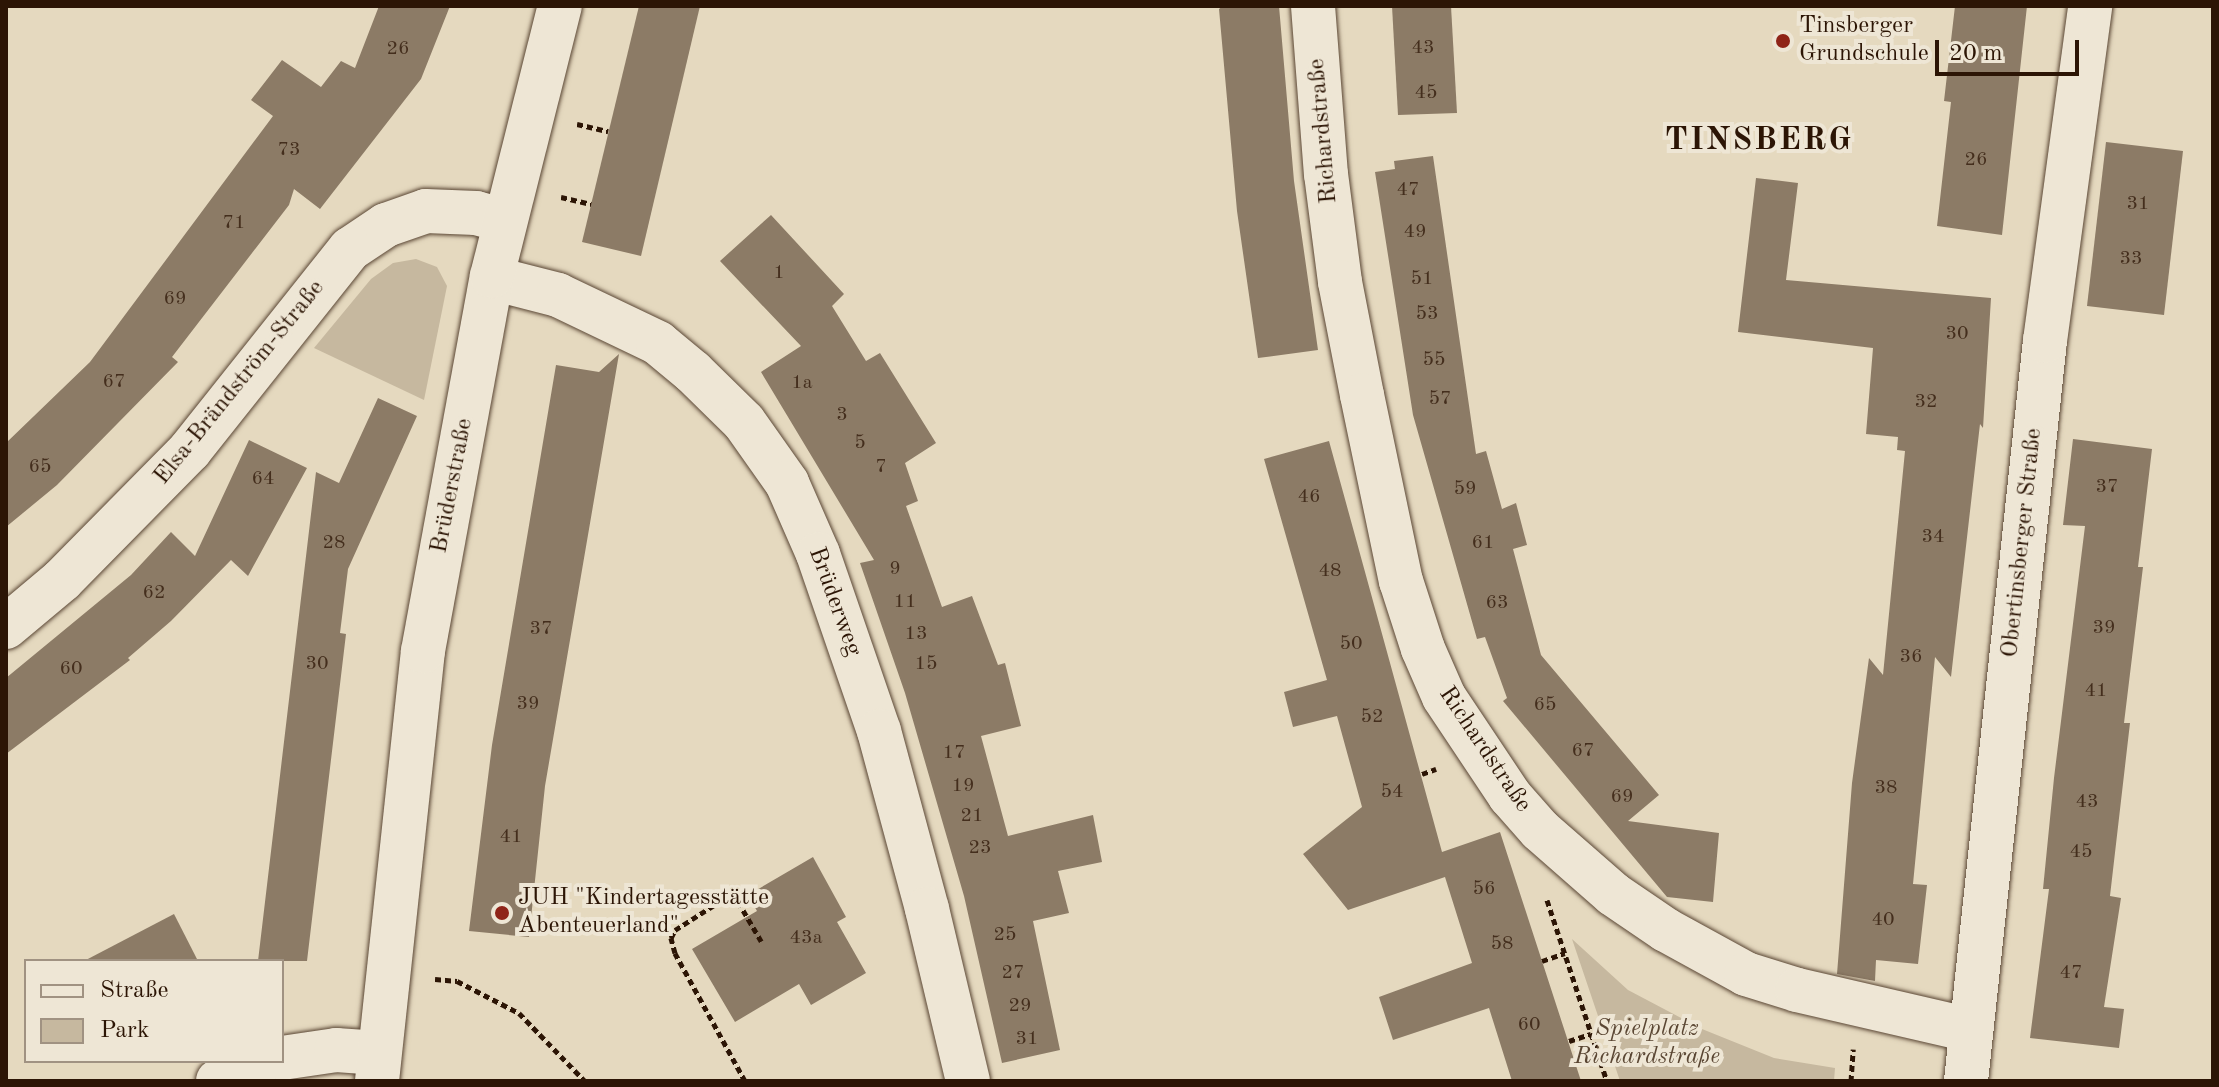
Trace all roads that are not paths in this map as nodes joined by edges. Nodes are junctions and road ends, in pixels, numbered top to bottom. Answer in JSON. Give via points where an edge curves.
{"nodes":[{"id":1,"x":560,"y":6,"type":"edge"},
{"id":2,"x":1313,"y":6,"type":"edge"},
{"id":3,"x":2090,"y":6,"type":"edge"},
{"id":4,"x":505,"y":221,"type":"junction"},
{"id":5,"x":492,"y":278,"type":"junction"},
{"id":6,"x":6,"y":627,"type":"edge"},
{"id":7,"x":1970,"y":1030,"type":"junction"},
{"id":8,"x":284,"y":1058,"type":"edge"},
{"id":9,"x":258,"y":1063,"type":"edge"},
{"id":10,"x":378,"y":1067,"type":"edge"},
{"id":11,"x":218,"y":1081,"type":"edge"},
{"id":12,"x":968,"y":1081,"type":"edge"},
{"id":13,"x":1966,"y":1081,"type":"edge"}],
"edges":[{"from":1,"to":4,"type":"street","name":"Brüderstraße"},
{"from":2,"to":7,"type":"street","name":"Richardstraße","via":[[1326,174],[1359,381],[1401,581],[1444,697],[1510,796],[1540,830],[1613,894],[1666,930],[1746,974]]},
{"from":3,"to":7,"type":"street","name":"Obertinsberger Straße","via":[[2045,341]]},
{"from":4,"to":5,"type":"street","name":"Brüderstraße"},
{"from":4,"to":6,"type":"street","name":"Elsa-Brändström-Straße","via":[[476,213],[426,211],[386,225],[350,249],[190,450],[62,580]]},
{"from":5,"to":10,"type":"street","name":"Brüderstraße","via":[[423,651]]},
{"from":5,"to":12,"type":"street","name":"Brüderweg","via":[[558,295],[658,343],[744,422],[787,483],[818,554],[879,731]]},
{"from":7,"to":13,"type":"street","name":"Obertinsberger Straße"},
{"from":8,"to":10,"type":"street","via":[[336,1050]]},
{"from":9,"to":11,"type":"street"}]}
